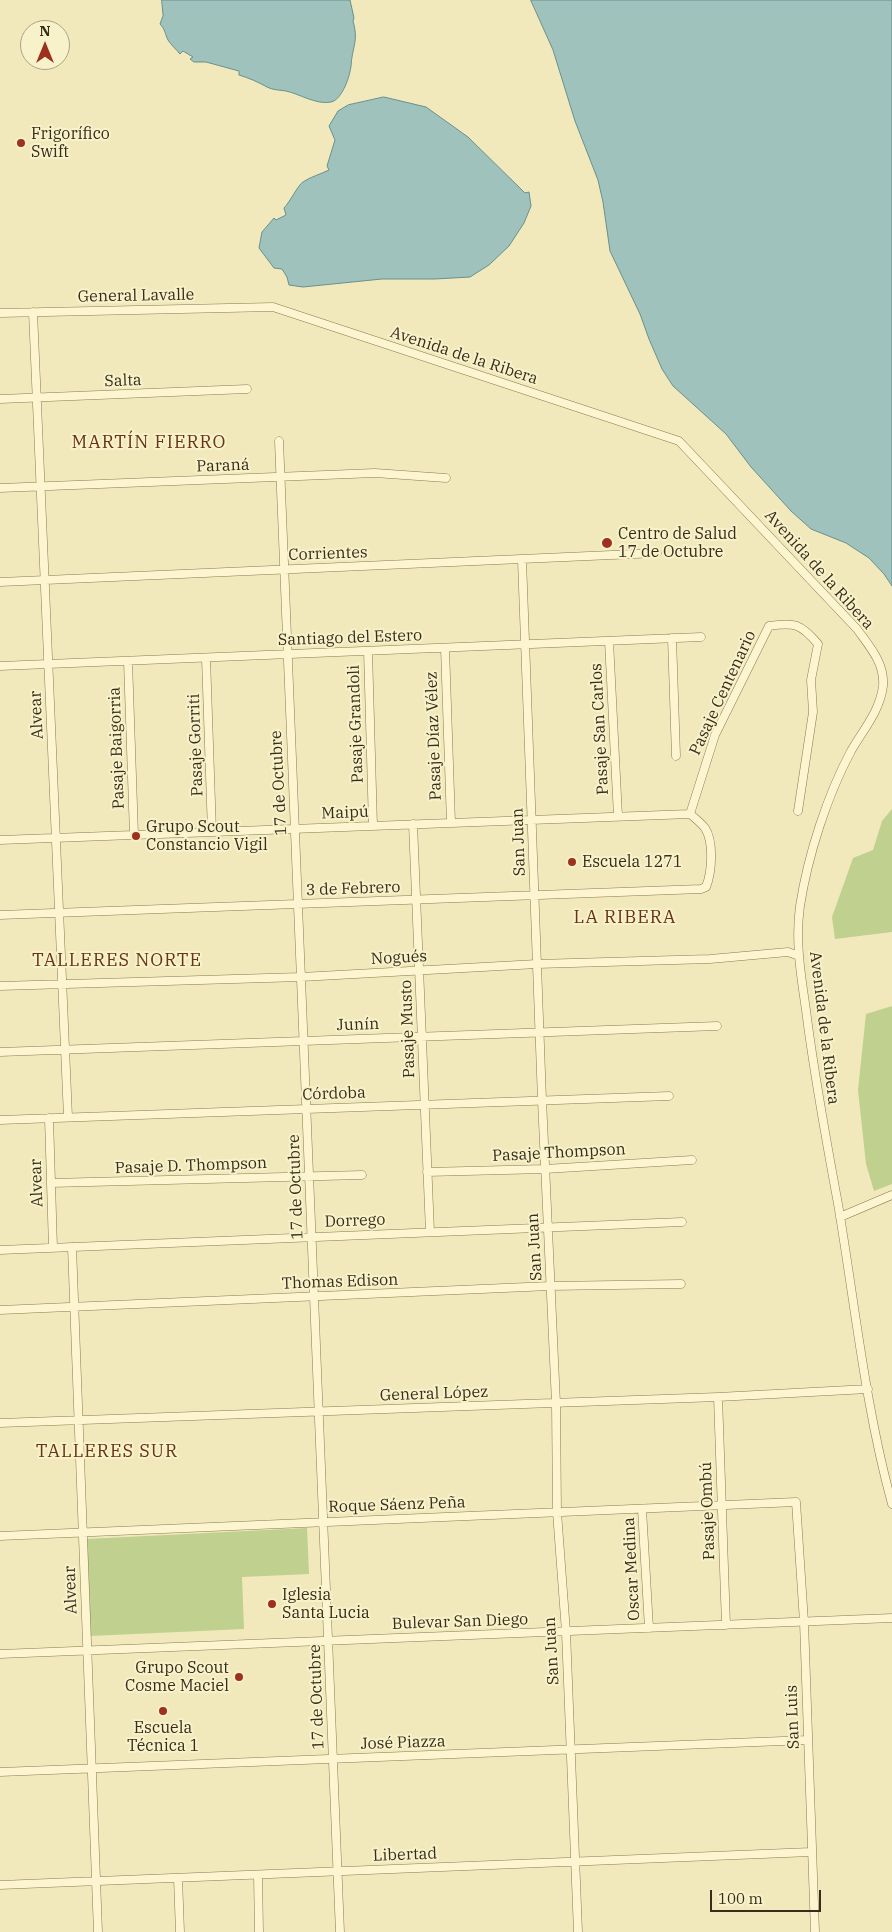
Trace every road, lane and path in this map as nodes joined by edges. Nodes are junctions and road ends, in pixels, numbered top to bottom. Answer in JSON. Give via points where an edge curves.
{"nodes":[{"id":1,"x":273,"y":307,"type":"joint"},
{"id":2,"x":33,"y":312,"type":"junction"},
{"id":3,"x":0,"y":313,"type":"edge"},
{"id":4,"x":247,"y":389,"type":"dead end"},
{"id":5,"x":37,"y":398,"type":"junction"},
{"id":6,"x":0,"y":399,"type":"edge"},
{"id":7,"x":279,"y":441,"type":"dead end"},
{"id":8,"x":282,"y":477,"type":"junction"},
{"id":9,"x":446,"y":478,"type":"dead end"},
{"id":10,"x":41,"y":486,"type":"junction"},
{"id":11,"x":0,"y":488,"type":"edge"},
{"id":12,"x":657,"y":553,"type":"dead end"},
{"id":13,"x":522,"y":560,"type":"junction"},
{"id":14,"x":284,"y":570,"type":"junction"},
{"id":15,"x":45,"y":580,"type":"junction"},
{"id":16,"x":0,"y":582,"type":"edge"},
{"id":17,"x":701,"y":637,"type":"dead end"},
{"id":18,"x":672,"y":638,"type":"junction"},
{"id":19,"x":610,"y":641,"type":"junction"},
{"id":20,"x":525,"y":645,"type":"junction"},
{"id":21,"x":445,"y":648,"type":"junction"},
{"id":22,"x":368,"y":651,"type":"junction"},
{"id":23,"x":286,"y":654,"type":"junction"},
{"id":24,"x":206,"y":658,"type":"junction"},
{"id":25,"x":128,"y":661,"type":"junction"},
{"id":26,"x":49,"y":664,"type":"junction"},
{"id":27,"x":0,"y":666,"type":"edge"},
{"id":28,"x":676,"y":756,"type":"dead end"},
{"id":29,"x":798,"y":811,"type":"dead end"},
{"id":30,"x":690,"y":814,"type":"junction"},
{"id":31,"x":618,"y":816,"type":"junction"},
{"id":32,"x":532,"y":820,"type":"junction"},
{"id":33,"x":450,"y":823,"type":"junction"},
{"id":34,"x":413,"y":824,"type":"junction"},
{"id":35,"x":373,"y":826,"type":"junction"},
{"id":36,"x":295,"y":829,"type":"junction"},
{"id":37,"x":212,"y":832,"type":"junction"},
{"id":38,"x":134,"y":835,"type":"junction"},
{"id":39,"x":56,"y":838,"type":"junction"},
{"id":40,"x":0,"y":840,"type":"edge"},
{"id":41,"x":534,"y":896,"type":"junction"},
{"id":42,"x":416,"y":900,"type":"junction"},
{"id":43,"x":298,"y":904,"type":"junction"},
{"id":44,"x":60,"y":913,"type":"junction"},
{"id":45,"x":0,"y":915,"type":"edge"},
{"id":46,"x":799,"y":956,"type":"junction"},
{"id":47,"x":537,"y":964,"type":"junction"},
{"id":48,"x":419,"y":971,"type":"junction"},
{"id":49,"x":301,"y":977,"type":"junction"},
{"id":50,"x":63,"y":984,"type":"junction"},
{"id":51,"x":0,"y":986,"type":"edge"},
{"id":52,"x":717,"y":1026,"type":"dead end"},
{"id":53,"x":539,"y":1031,"type":"junction"},
{"id":54,"x":422,"y":1036,"type":"junction"},
{"id":55,"x":304,"y":1040,"type":"junction"},
{"id":56,"x":65,"y":1050,"type":"junction"},
{"id":57,"x":0,"y":1052,"type":"edge"},
{"id":58,"x":669,"y":1096,"type":"dead end"},
{"id":59,"x":542,"y":1100,"type":"junction"},
{"id":60,"x":424,"y":1104,"type":"junction"},
{"id":61,"x":306,"y":1109,"type":"junction"},
{"id":62,"x":48,"y":1118,"type":"junction"},
{"id":63,"x":68,"y":1118,"type":"junction"},
{"id":64,"x":0,"y":1120,"type":"edge"},
{"id":65,"x":692,"y":1160,"type":"dead end"},
{"id":66,"x":545,"y":1169,"type":"junction"},
{"id":67,"x":427,"y":1172,"type":"junction"},
{"id":68,"x":362,"y":1175,"type":"dead end"},
{"id":69,"x":309,"y":1176,"type":"junction"},
{"id":70,"x":51,"y":1184,"type":"junction"},
{"id":71,"x":892,"y":1195,"type":"edge"},
{"id":72,"x":840,"y":1217,"type":"junction"},
{"id":73,"x":682,"y":1222,"type":"dead end"},
{"id":74,"x":548,"y":1227,"type":"junction"},
{"id":75,"x":430,"y":1232,"type":"junction"},
{"id":76,"x":312,"y":1237,"type":"junction"},
{"id":77,"x":72,"y":1247,"type":"junction"},
{"id":78,"x":53,"y":1248,"type":"junction"},
{"id":79,"x":0,"y":1250,"type":"edge"},
{"id":80,"x":681,"y":1284,"type":"dead end"},
{"id":81,"x":550,"y":1286,"type":"junction"},
{"id":82,"x":314,"y":1296,"type":"junction"},
{"id":83,"x":74,"y":1307,"type":"junction"},
{"id":84,"x":0,"y":1310,"type":"edge"},
{"id":85,"x":868,"y":1389,"type":"junction"},
{"id":86,"x":718,"y":1397,"type":"junction"},
{"id":87,"x":556,"y":1403,"type":"junction"},
{"id":88,"x":319,"y":1412,"type":"junction"},
{"id":89,"x":78,"y":1420,"type":"junction"},
{"id":90,"x":0,"y":1423,"type":"edge"},
{"id":91,"x":796,"y":1502,"type":"joint"},
{"id":92,"x":892,"y":1504,"type":"edge"},
{"id":93,"x":722,"y":1505,"type":"junction"},
{"id":94,"x":642,"y":1509,"type":"junction"},
{"id":95,"x":557,"y":1512,"type":"junction"},
{"id":96,"x":323,"y":1522,"type":"junction"},
{"id":97,"x":83,"y":1533,"type":"junction"},
{"id":98,"x":0,"y":1536,"type":"edge"},
{"id":99,"x":892,"y":1618,"type":"edge"},
{"id":100,"x":804,"y":1622,"type":"junction"},
{"id":101,"x":726,"y":1625,"type":"junction"},
{"id":102,"x":649,"y":1628,"type":"junction"},
{"id":103,"x":566,"y":1632,"type":"junction"},
{"id":104,"x":328,"y":1641,"type":"junction"},
{"id":105,"x":86,"y":1651,"type":"junction"},
{"id":106,"x":0,"y":1654,"type":"edge"},
{"id":107,"x":808,"y":1740,"type":"junction"},
{"id":108,"x":571,"y":1750,"type":"junction"},
{"id":109,"x":333,"y":1760,"type":"junction"},
{"id":110,"x":91,"y":1769,"type":"junction"},
{"id":111,"x":0,"y":1772,"type":"edge"},
{"id":112,"x":811,"y":1852,"type":"junction"},
{"id":113,"x":575,"y":1862,"type":"junction"},
{"id":114,"x":338,"y":1872,"type":"junction"},
{"id":115,"x":258,"y":1875,"type":"junction"},
{"id":116,"x":178,"y":1878,"type":"junction"},
{"id":117,"x":96,"y":1881,"type":"junction"},
{"id":118,"x":0,"y":1885,"type":"edge"},
{"id":119,"x":98,"y":1932,"type":"edge"},
{"id":120,"x":180,"y":1932,"type":"edge"},
{"id":121,"x":259,"y":1932,"type":"edge"},
{"id":122,"x":340,"y":1932,"type":"edge"},
{"id":123,"x":578,"y":1932,"type":"edge"},
{"id":124,"x":815,"y":1932,"type":"edge"}],
"edges":[{"from":1,"to":2,"type":"street","name":"General Lavalle"},
{"from":1,"to":46,"type":"street","name":"Avenida de la Ribera","via":[[679,441],[857,629],[878,659],[883,684],[879,702],[851,751],[826,810],[808,865],[800,908]]},
{"from":2,"to":3,"type":"street","name":"General Lavalle"},
{"from":2,"to":5,"type":"street","name":"Alvear"},
{"from":4,"to":5,"type":"street","name":"Salta"},
{"from":5,"to":6,"type":"street","name":"Salta"},
{"from":5,"to":10,"type":"street","name":"Alvear"},
{"from":7,"to":8,"type":"street","name":"17 de Octubre"},
{"from":8,"to":9,"type":"street","name":"Paraná","via":[[375,473]]},
{"from":8,"to":10,"type":"street","name":"Paraná"},
{"from":8,"to":14,"type":"street","name":"17 de Octubre"},
{"from":10,"to":11,"type":"street","name":"Paraná"},
{"from":10,"to":15,"type":"street","name":"Alvear"},
{"from":12,"to":13,"type":"street","name":"Corrientes"},
{"from":13,"to":14,"type":"street","name":"Corrientes"},
{"from":13,"to":20,"type":"street","name":"San Juan"},
{"from":14,"to":15,"type":"street","name":"Corrientes"},
{"from":14,"to":23,"type":"street","name":"17 de Octubre"},
{"from":15,"to":16,"type":"street","name":"Corrientes"},
{"from":15,"to":26,"type":"street","name":"Alvear"},
{"from":17,"to":18,"type":"street","name":"Santiago del Estero"},
{"from":18,"to":19,"type":"street","name":"Santiago del Estero"},
{"from":18,"to":28,"type":"street"},
{"from":19,"to":20,"type":"street","name":"Santiago del Estero"},
{"from":19,"to":31,"type":"street","name":"Pasaje San Carlos"},
{"from":20,"to":21,"type":"street","name":"Santiago del Estero"},
{"from":20,"to":32,"type":"street","name":"San Juan"},
{"from":21,"to":22,"type":"street","name":"Santiago del Estero"},
{"from":21,"to":33,"type":"street","name":"Pasaje Díaz Vélez"},
{"from":22,"to":23,"type":"street","name":"Santiago del Estero"},
{"from":22,"to":35,"type":"street","name":"Pasaje Grandoli"},
{"from":23,"to":24,"type":"street","name":"Santiago del Estero"},
{"from":23,"to":36,"type":"street","name":"17 de Octubre"},
{"from":24,"to":25,"type":"street","name":"Santiago del Estero"},
{"from":24,"to":37,"type":"street","name":"Pasaje Gorriti"},
{"from":25,"to":26,"type":"street","name":"Santiago del Estero"},
{"from":25,"to":38,"type":"street","name":"Pasaje Baigorria"},
{"from":26,"to":27,"type":"street","name":"Santiago del Estero"},
{"from":26,"to":39,"type":"street","name":"Alvear"},
{"from":29,"to":30,"type":"street","name":"Pasaje Centenario","via":[[814,712],[811,680],[818,644],[805,629],[787,624],[769,626],[715,735]]},
{"from":30,"to":31,"type":"street","name":"Maipú"},
{"from":30,"to":41,"type":"street","name":"3 de Febrero","via":[[704,826],[708,835],[711,869],[706,887],[701,890]]},
{"from":31,"to":32,"type":"street","name":"Maipú"},
{"from":32,"to":33,"type":"street","name":"Maipú"},
{"from":32,"to":41,"type":"street","name":"San Juan"},
{"from":33,"to":34,"type":"street","name":"Maipú"},
{"from":34,"to":35,"type":"street","name":"Maipú"},
{"from":34,"to":42,"type":"street","name":"Pasaje Musto"},
{"from":35,"to":36,"type":"street","name":"Maipú"},
{"from":36,"to":37,"type":"street","name":"Maipú"},
{"from":36,"to":43,"type":"street","name":"17 de Octubre"},
{"from":37,"to":38,"type":"street","name":"Maipú"},
{"from":38,"to":39,"type":"street","name":"Maipú"},
{"from":39,"to":40,"type":"street","name":"Maipú"},
{"from":39,"to":44,"type":"street","name":"Alvear"},
{"from":41,"to":42,"type":"street","name":"3 de Febrero"},
{"from":41,"to":47,"type":"street","name":"San Juan"},
{"from":42,"to":43,"type":"street","name":"3 de Febrero"},
{"from":42,"to":48,"type":"street","name":"Pasaje Musto"},
{"from":43,"to":44,"type":"street","name":"3 de Febrero"},
{"from":43,"to":49,"type":"street","name":"17 de Octubre"},
{"from":44,"to":45,"type":"street","name":"3 de Febrero"},
{"from":44,"to":50,"type":"street","name":"Alvear"},
{"from":46,"to":47,"type":"street","name":"Nogués","via":[[788,952],[710,959]]},
{"from":46,"to":72,"type":"street","name":"Avenida de la Ribera","via":[[814,1074]]},
{"from":47,"to":48,"type":"street","name":"Nogués"},
{"from":47,"to":53,"type":"street","name":"San Juan"},
{"from":48,"to":49,"type":"street","name":"Nogués"},
{"from":48,"to":54,"type":"street","name":"Pasaje Musto"},
{"from":49,"to":50,"type":"street","name":"Nogués"},
{"from":49,"to":55,"type":"street","name":"17 de Octubre"},
{"from":50,"to":51,"type":"street","name":"Nogués"},
{"from":50,"to":56,"type":"street","name":"Alvear"},
{"from":52,"to":53,"type":"street","name":"Junín"},
{"from":53,"to":54,"type":"street","name":"Junín"},
{"from":53,"to":59,"type":"street","name":"San Juan"},
{"from":54,"to":55,"type":"street","name":"Junín"},
{"from":54,"to":60,"type":"street","name":"Pasaje Musto"},
{"from":55,"to":56,"type":"street","name":"Junín"},
{"from":55,"to":61,"type":"street","name":"17 de Octubre"},
{"from":56,"to":57,"type":"street","name":"Junín"},
{"from":56,"to":63,"type":"street","name":"Alvear"},
{"from":58,"to":59,"type":"street","name":"Córdoba"},
{"from":59,"to":60,"type":"street","name":"Córdoba"},
{"from":59,"to":66,"type":"street","name":"San Juan"},
{"from":60,"to":61,"type":"street","name":"Córdoba"},
{"from":60,"to":67,"type":"street","name":"Pasaje Musto"},
{"from":61,"to":63,"type":"street","name":"Córdoba"},
{"from":61,"to":69,"type":"street","name":"17 de Octubre"},
{"from":62,"to":63,"type":"street","name":"Córdoba"},
{"from":62,"to":64,"type":"street","name":"Córdoba"},
{"from":62,"to":70,"type":"street","name":"Alvear"},
{"from":65,"to":66,"type":"street","name":"Pasaje Thompson"},
{"from":66,"to":67,"type":"street","name":"Pasaje Thompson"},
{"from":66,"to":74,"type":"street","name":"San Juan"},
{"from":67,"to":75,"type":"street","name":"Pasaje Musto"},
{"from":68,"to":69,"type":"street","name":"Pasaje D. Thompson"},
{"from":69,"to":70,"type":"street","name":"Pasaje D. Thompson"},
{"from":69,"to":76,"type":"street","name":"17 de Octubre"},
{"from":70,"to":78,"type":"street","name":"Alvear"},
{"from":71,"to":72,"type":"street"},
{"from":72,"to":85,"type":"street","name":"Avenida de la Ribera"},
{"from":73,"to":74,"type":"street","name":"Dorrego"},
{"from":74,"to":75,"type":"street","name":"Dorrego"},
{"from":74,"to":81,"type":"street","name":"San Juan"},
{"from":75,"to":76,"type":"street","name":"Dorrego"},
{"from":76,"to":77,"type":"street","name":"Dorrego"},
{"from":76,"to":82,"type":"street","name":"17 de Octubre"},
{"from":77,"to":78,"type":"street","name":"Dorrego"},
{"from":77,"to":83,"type":"street","name":"Alvear"},
{"from":78,"to":79,"type":"street","name":"Dorrego"},
{"from":80,"to":81,"type":"street","name":"Thomas Edison"},
{"from":81,"to":82,"type":"street","name":"Thomas Edison"},
{"from":81,"to":87,"type":"street","name":"San Juan"},
{"from":82,"to":83,"type":"street","name":"Thomas Edison"},
{"from":82,"to":88,"type":"street","name":"17 de Octubre"},
{"from":83,"to":84,"type":"street","name":"Thomas Edison"},
{"from":83,"to":89,"type":"street","name":"Alvear"},
{"from":85,"to":86,"type":"street","name":"General López"},
{"from":85,"to":92,"type":"street","name":"Avenida de la Ribera","via":[[880,1459]]},
{"from":86,"to":87,"type":"street","name":"General López"},
{"from":86,"to":93,"type":"street","name":"Pasaje Ombú"},
{"from":87,"to":88,"type":"street","name":"General López"},
{"from":87,"to":95,"type":"street","name":"San Juan"},
{"from":88,"to":89,"type":"street","name":"General López"},
{"from":88,"to":96,"type":"street","name":"17 de Octubre"},
{"from":89,"to":90,"type":"street","name":"General López"},
{"from":89,"to":97,"type":"street","name":"Alvear"},
{"from":91,"to":93,"type":"street","name":"Roque Sáenz Peña"},
{"from":91,"to":100,"type":"street","name":"San Luis"},
{"from":93,"to":94,"type":"street","name":"Roque Sáenz Peña"},
{"from":93,"to":101,"type":"street","name":"Pasaje Ombú"},
{"from":94,"to":95,"type":"street","name":"Roque Sáenz Peña"},
{"from":94,"to":102,"type":"street","name":"Oscar Medina"},
{"from":95,"to":96,"type":"street","name":"Roque Sáenz Peña"},
{"from":95,"to":103,"type":"street","name":"San Juan"},
{"from":96,"to":97,"type":"street","name":"Roque Sáenz Peña"},
{"from":96,"to":104,"type":"street","name":"17 de Octubre"},
{"from":97,"to":98,"type":"street","name":"Roque Sáenz Peña"},
{"from":97,"to":105,"type":"street","name":"Alvear"},
{"from":99,"to":100,"type":"street","name":"Bulevar San Diego"},
{"from":100,"to":101,"type":"street","name":"Bulevar San Diego"},
{"from":100,"to":107,"type":"street","name":"San Luis"},
{"from":101,"to":102,"type":"street","name":"Bulevar San Diego"},
{"from":102,"to":103,"type":"street","name":"Bulevar San Diego"},
{"from":103,"to":104,"type":"street","name":"Bulevar San Diego"},
{"from":103,"to":108,"type":"street","name":"San Juan"},
{"from":104,"to":105,"type":"street","name":"Bulevar San Diego"},
{"from":104,"to":109,"type":"street","name":"17 de Octubre"},
{"from":105,"to":106,"type":"street","name":"Bulevar San Diego"},
{"from":105,"to":110,"type":"street","name":"Alvear"},
{"from":107,"to":108,"type":"street","name":"José Piazza"},
{"from":107,"to":112,"type":"street","name":"San Luis"},
{"from":108,"to":109,"type":"street","name":"José Piazza"},
{"from":108,"to":113,"type":"street","name":"San Juan"},
{"from":109,"to":110,"type":"street","name":"José Piazza"},
{"from":109,"to":114,"type":"street","name":"17 de Octubre"},
{"from":110,"to":111,"type":"street","name":"José Piazza"},
{"from":110,"to":117,"type":"street","name":"Alvear"},
{"from":112,"to":113,"type":"street","name":"Libertad"},
{"from":112,"to":124,"type":"street","name":"San Luis"},
{"from":113,"to":114,"type":"street","name":"Libertad"},
{"from":113,"to":123,"type":"street","name":"San Juan"},
{"from":114,"to":115,"type":"street","name":"Libertad"},
{"from":114,"to":122,"type":"street","name":"17 de Octubre"},
{"from":115,"to":116,"type":"street","name":"Libertad"},
{"from":115,"to":121,"type":"street"},
{"from":116,"to":117,"type":"street","name":"Libertad"},
{"from":116,"to":120,"type":"street"},
{"from":117,"to":118,"type":"street","name":"Libertad"},
{"from":117,"to":119,"type":"street","name":"Alvear"}]}
